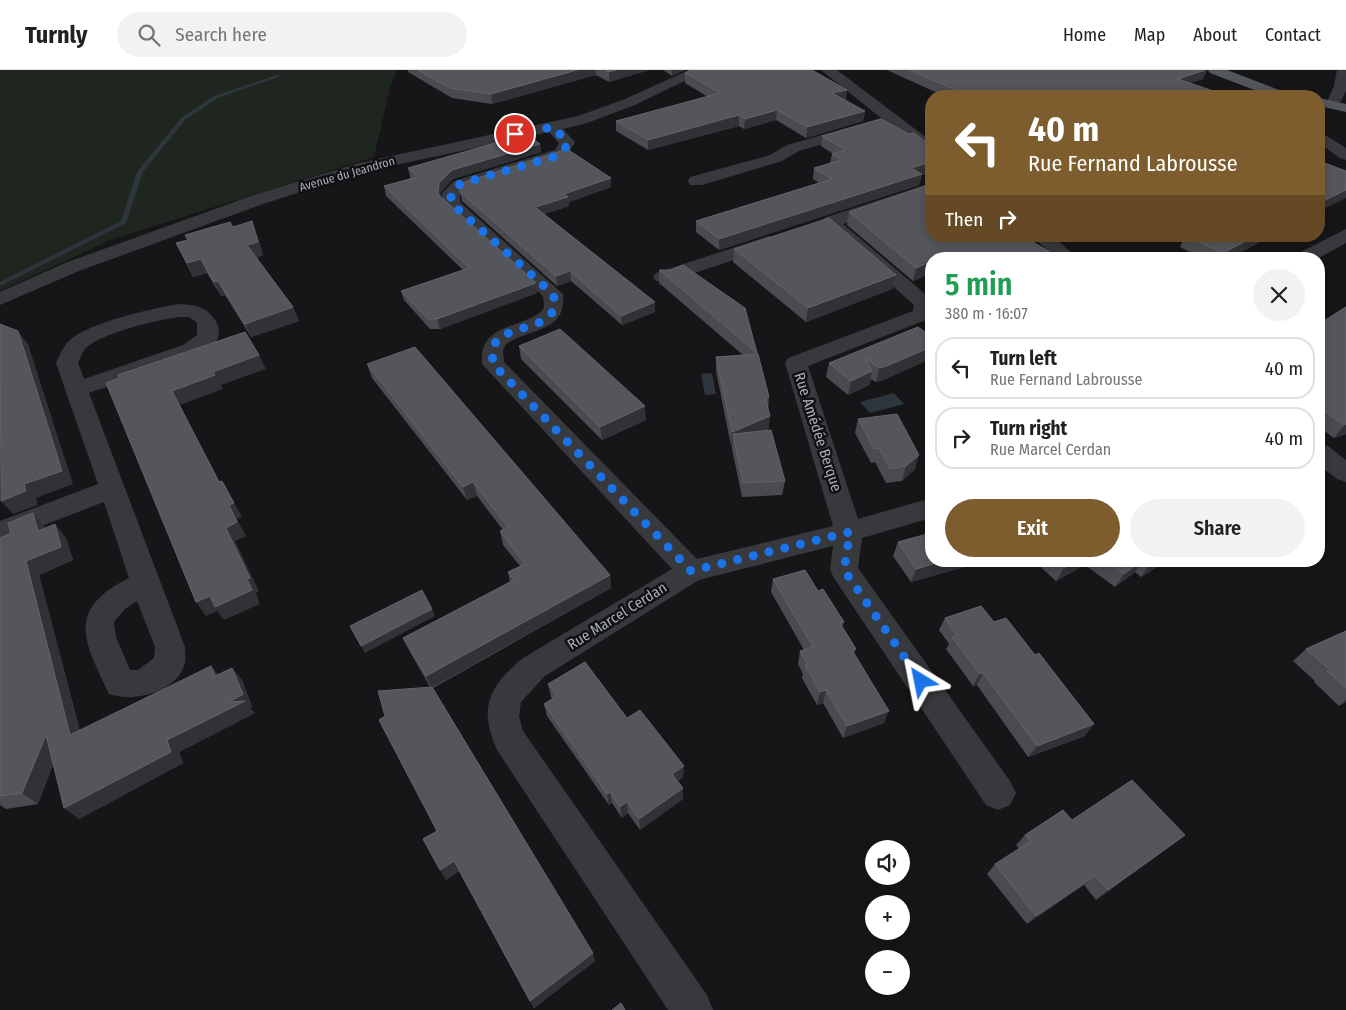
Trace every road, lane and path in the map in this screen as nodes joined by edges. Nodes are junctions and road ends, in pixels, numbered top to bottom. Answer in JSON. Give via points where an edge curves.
{"nodes":[{"id":1,"x":700,"y":70,"type":"edge"},
{"id":2,"x":1215,"y":70,"type":"edge"},
{"id":3,"x":1344,"y":70,"type":"edge"},
{"id":4,"x":832,"y":73,"type":"edge"},
{"id":5,"x":1267,"y":90,"type":"edge"},
{"id":6,"x":1332,"y":104,"type":"edge"},
{"id":7,"x":893,"y":119,"type":"junction"},
{"id":8,"x":553,"y":127,"type":"junction"},
{"id":9,"x":1325,"y":140,"type":"edge"},
{"id":10,"x":925,"y":143,"type":"edge"},
{"id":11,"x":1346,"y":155,"type":"edge"},
{"id":12,"x":696,"y":181,"type":"dead end"},
{"id":13,"x":925,"y":190,"type":"edge"},
{"id":14,"x":1346,"y":235,"type":"edge"},
{"id":15,"x":784,"y":237,"type":"edge"},
{"id":16,"x":1048,"y":242,"type":"edge"},
{"id":17,"x":1060,"y":252,"type":"edge"},
{"id":18,"x":1315,"y":252,"type":"edge"},
{"id":19,"x":663,"y":277,"type":"edge"},
{"id":20,"x":0,"y":299,"type":"edge"},
{"id":21,"x":925,"y":304,"type":"edge"},
{"id":22,"x":925,"y":304,"type":"edge"},
{"id":23,"x":77,"y":389,"type":"junction"},
{"id":24,"x":1325,"y":457,"type":"edge"},
{"id":25,"x":1346,"y":473,"type":"edge"},
{"id":26,"x":113,"y":488,"type":"junction"},
{"id":27,"x":925,"y":510,"type":"edge"},
{"id":28,"x":0,"y":532,"type":"edge"},
{"id":29,"x":850,"y":532,"type":"junction"},
{"id":30,"x":691,"y":571,"type":"junction"},
{"id":31,"x":145,"y":583,"type":"dead end"},
{"id":32,"x":998,"y":793,"type":"dead end"},
{"id":33,"x":692,"y":1010,"type":"edge"}],
"edges":[{"from":1,"to":8,"type":"street","name":"Avenue du Jeandron","via":[[597,115]]},
{"from":2,"to":5,"type":"main road"},
{"from":3,"to":6,"type":"street"},
{"from":4,"to":7,"type":"street"},
{"from":7,"to":10,"type":"street"},
{"from":7,"to":12,"type":"street","via":[[792,148],[776,158]]},
{"from":8,"to":20,"type":"street","name":"Avenue du Jeandron","via":[[350,171],[168,231],[72,267]]},
{"from":8,"to":30,"type":"street","via":[[567,142],[561,153],[460,184],[451,193],[451,203],[553,294],[556,303],[553,313],[540,322],[499,338],[493,348],[493,364]]},
{"from":9,"to":11,"type":"street"},
{"from":13,"to":21,"type":"street","name":"Rue Amédée Berque","via":[[821,225]]},
{"from":14,"to":18,"type":"street"},
{"from":15,"to":19,"type":"street"},
{"from":16,"to":17,"type":"street"},
{"from":22,"to":29,"type":"street","name":"Rue Amédée Berque","via":[[923,314],[796,363]]},
{"from":23,"to":23,"type":"street","via":[[67,363],[71,352],[81,341],[96,333],[163,312],[181,310],[205,317],[209,326],[208,337],[191,350]]},
{"from":23,"to":26,"type":"street"},
{"from":24,"to":25,"type":"street"},
{"from":26,"to":28,"type":"street"},
{"from":26,"to":31,"type":"street"},
{"from":27,"to":29,"type":"street","name":"Rue Marcel Cerdan"},
{"from":29,"to":30,"type":"street","name":"Rue Marcel Cerdan"},
{"from":29,"to":32,"type":"street","via":[[844,570]]},
{"from":30,"to":33,"type":"street","name":"Rue Marcel Cerdan","via":[[534,668],[517,682],[505,700],[502,715],[509,739]]}]}
